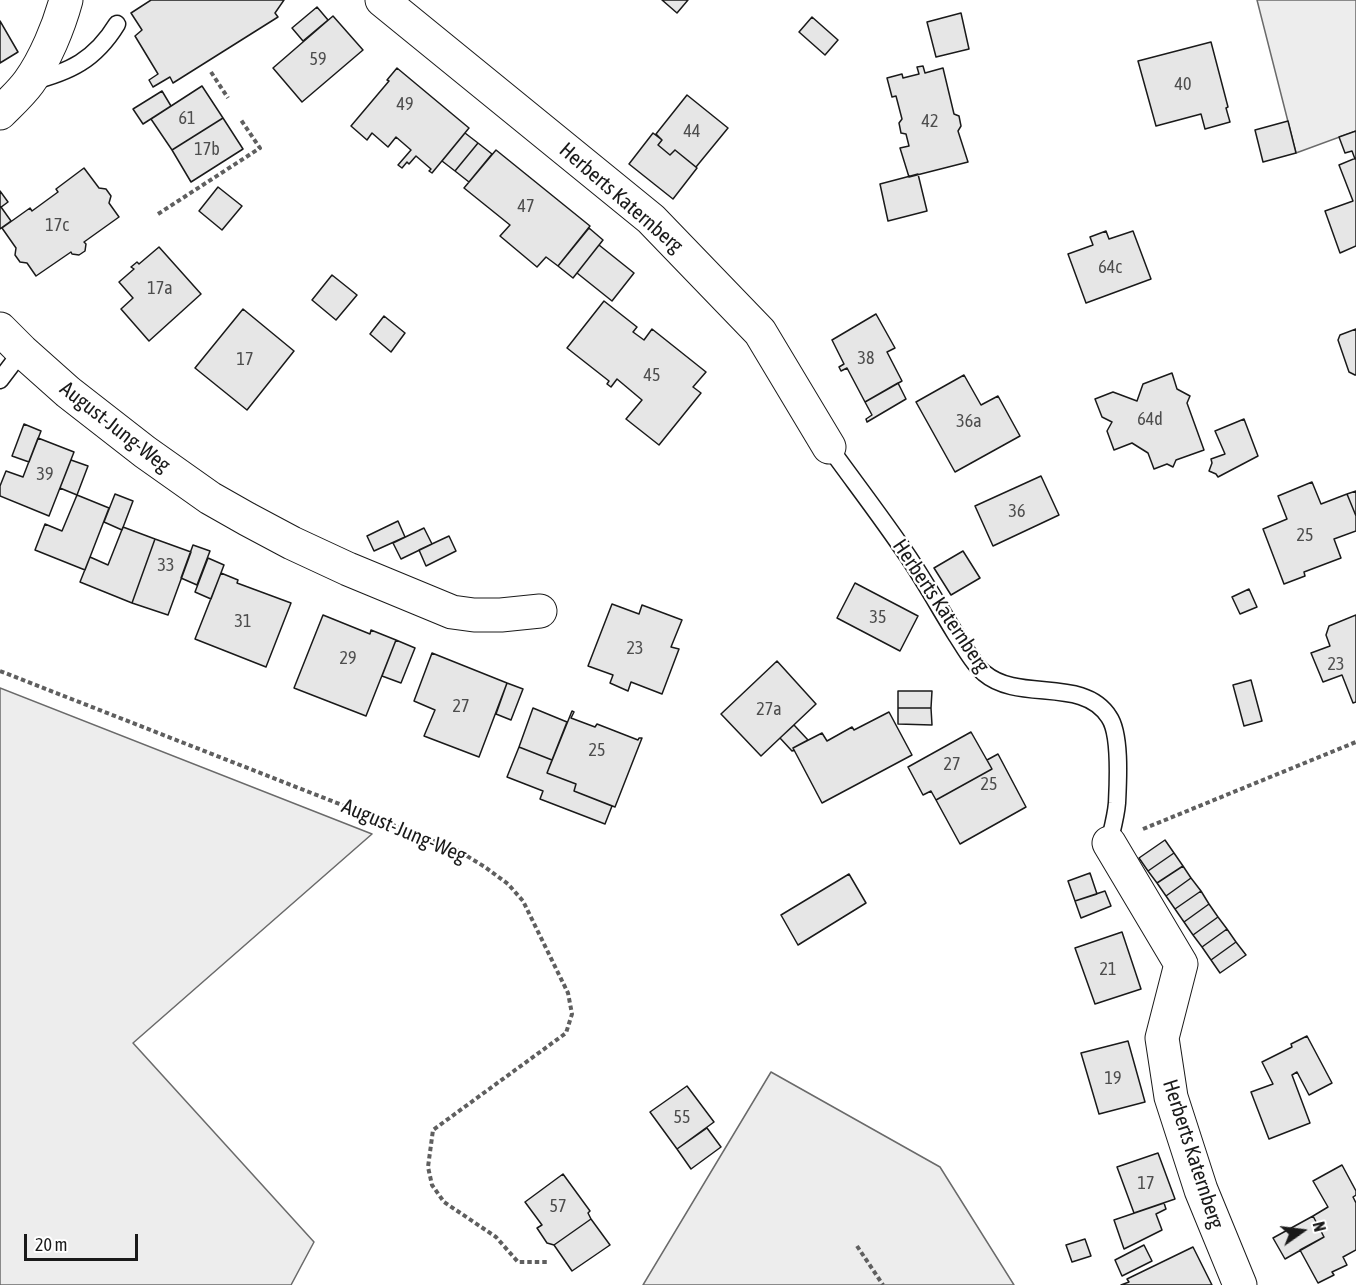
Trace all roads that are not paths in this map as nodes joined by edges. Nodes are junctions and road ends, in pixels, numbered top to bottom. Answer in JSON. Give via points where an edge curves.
{"nodes":[{"id":1,"x":66,"y":0,"type":"edge"},
{"id":2,"x":389,"y":2,"type":"edge"},
{"id":3,"x":117,"y":24,"type":"dead end"},
{"id":4,"x":29,"y":83,"type":"junction"},
{"id":5,"x":0,"y":113,"type":"edge"},
{"id":6,"x":11,"y":340,"type":"edge"},
{"id":7,"x":0,"y":380,"type":"edge"},
{"id":8,"x":829,"y":447,"type":"joint"},
{"id":9,"x":540,"y":611,"type":"dead end"},
{"id":10,"x":1109,"y":843,"type":"joint"},
{"id":11,"x":1240,"y":1285,"type":"edge"}],
"edges":[{"from":1,"to":4,"type":"street","via":[[44,57]]},
{"from":2,"to":8,"type":"street","name":"Herberts Katernberg","via":[[651,219],[760,332]]},
{"from":3,"to":4,"type":"lane","via":[[103,44],[82,62]]},
{"from":4,"to":5,"type":"street"},
{"from":6,"to":7,"type":"lane"},
{"from":6,"to":9,"type":"street","name":"August-Jung-Weg","via":[[103,421],[178,476],[292,543],[452,612],[501,615]]},
{"from":8,"to":10,"type":"lane","name":"Herberts Katernberg","via":[[907,555],[982,672],[998,683],[1017,688],[1092,700],[1108,715],[1117,752],[1117,804]]},
{"from":10,"to":11,"type":"street","name":"Herberts Katernberg","via":[[1181,964],[1162,1038],[1171,1097],[1201,1190]]}]}
